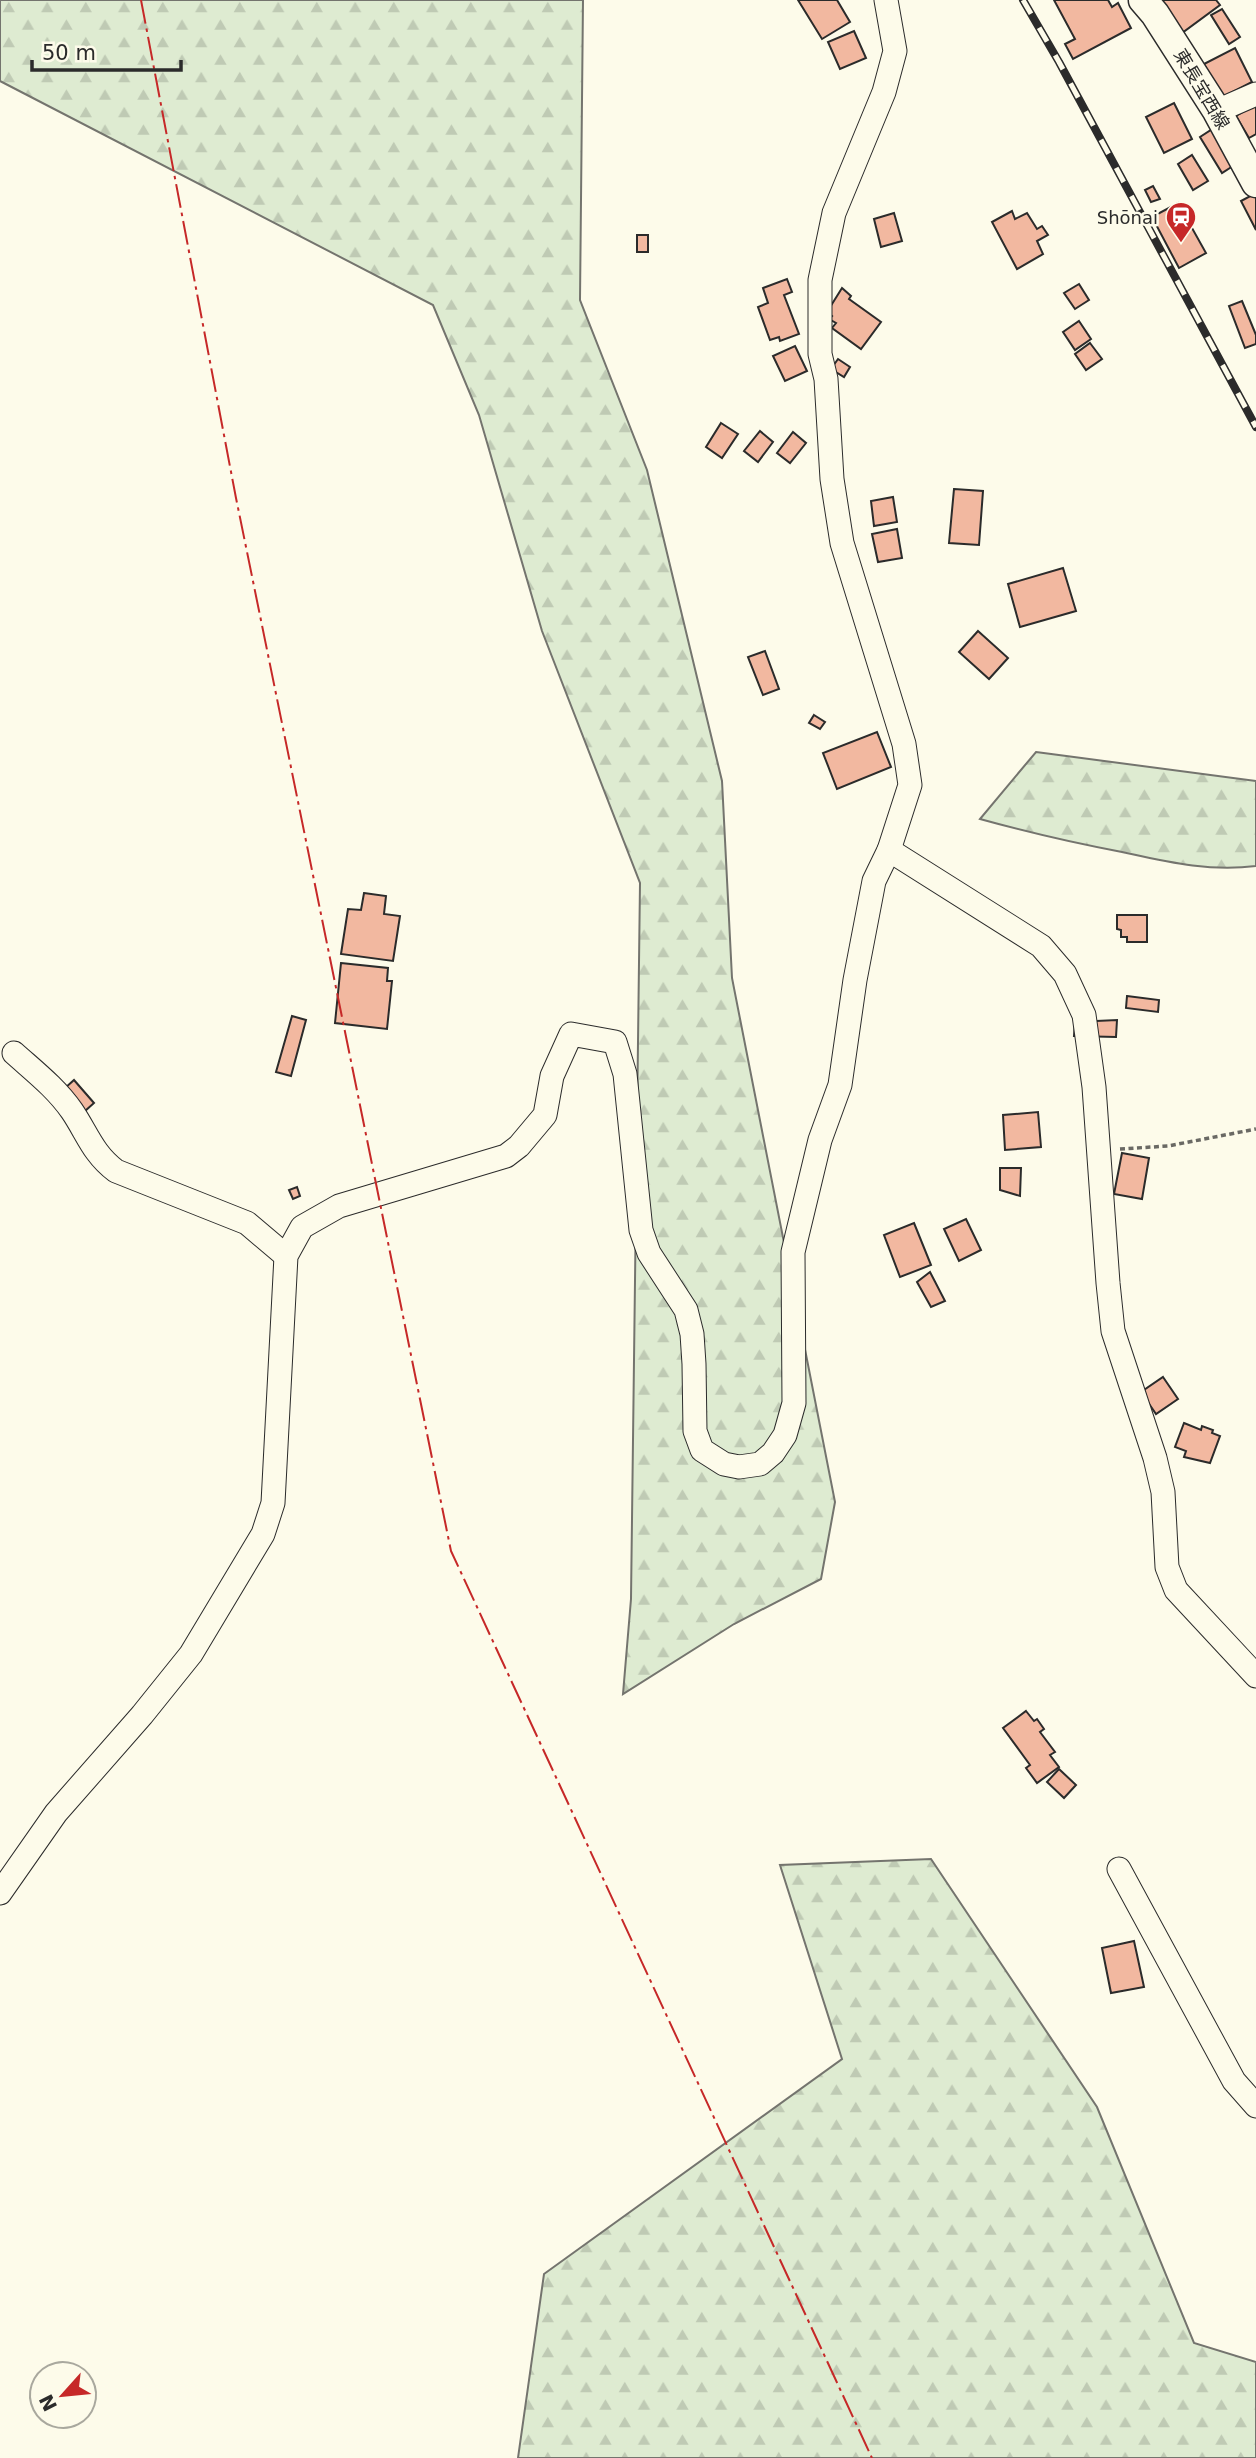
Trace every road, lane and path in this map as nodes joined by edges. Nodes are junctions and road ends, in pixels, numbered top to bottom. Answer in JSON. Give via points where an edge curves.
{"nodes":[{"id":1,"x":886,"y":0,"type":"edge"},
{"id":2,"x":1143,"y":0,"type":"edge"},
{"id":3,"x":1256,"y":94,"type":"edge"},
{"id":4,"x":1217,"y":111,"type":"junction"},
{"id":5,"x":1256,"y":183,"type":"edge"},
{"id":6,"x":889,"y":850,"type":"junction"},
{"id":7,"x":14,"y":1053,"type":"dead end"},
{"id":8,"x":1256,"y":1129,"type":"edge"},
{"id":9,"x":1098,"y":1150,"type":"junction"},
{"id":10,"x":286,"y":1256,"type":"junction"},
{"id":11,"x":1256,"y":1676,"type":"edge"},
{"id":12,"x":1119,"y":1869,"type":"dead end"},
{"id":13,"x":0,"y":1893,"type":"edge"},
{"id":14,"x":1256,"y":2106,"type":"edge"}],
"edges":[{"from":1,"to":6,"type":"street","via":[[895,51],[884,92],[834,213],[820,280],[819,316],[842,543],[904,744],[910,785]]},
{"from":2,"to":4,"type":"main road","name":"東長宝西線"},
{"from":3,"to":4,"type":"street"},
{"from":4,"to":5,"type":"main road","name":"東長宝西線"},
{"from":6,"to":9,"type":"street","via":[[1041,946],[1065,974],[1084,1014]]},
{"from":6,"to":10,"type":"street","via":[[874,881],[841,1085],[820,1140],[793,1252],[794,1404],[785,1435],[760,1464],[724,1464],[702,1450],[695,1431],[692,1334],[686,1310],[649,1253],[641,1230],[625,1074],[615,1042],[571,1034],[552,1076],[545,1115],[506,1156],[339,1206],[302,1227]]},
{"from":7,"to":10,"type":"street","via":[[72,1110],[101,1160],[116,1171],[247,1223]]},
{"from":8,"to":9,"type":"path","via":[[1168,1146]]},
{"from":9,"to":11,"type":"street","via":[[1113,1331],[1163,1492],[1167,1567],[1176,1590]]},
{"from":10,"to":13,"type":"street","via":[[273,1503],[263,1534],[191,1654],[56,1813]]},
{"from":12,"to":14,"type":"street","via":[[1234,2081]]}]}
